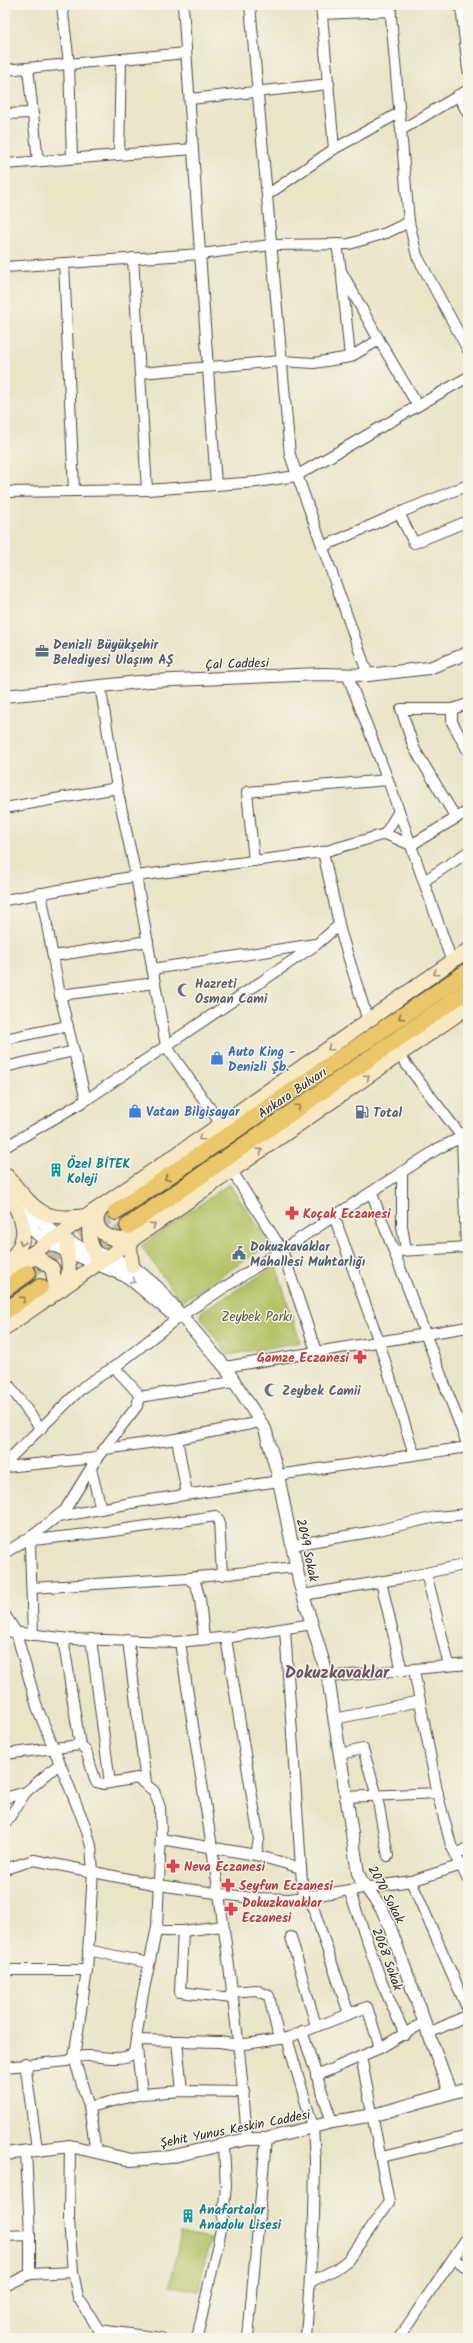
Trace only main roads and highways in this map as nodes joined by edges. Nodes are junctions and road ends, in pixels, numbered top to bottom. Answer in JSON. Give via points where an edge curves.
{"nodes":[{"id":1,"x":468,"y":950,"type":"edge"},
{"id":2,"x":468,"y":971,"type":"edge"},
{"id":3,"x":468,"y":990,"type":"edge"},
{"id":4,"x":468,"y":1007,"type":"edge"},
{"id":5,"x":6,"y":1183,"type":"edge"},
{"id":6,"x":113,"y":1207,"type":"junction"},
{"id":7,"x":92,"y":1213,"type":"junction"},
{"id":8,"x":131,"y":1231,"type":"junction"},
{"id":9,"x":60,"y":1243,"type":"junction"},
{"id":10,"x":100,"y":1257,"type":"junction"},
{"id":11,"x":25,"y":1266,"type":"junction"},
{"id":12,"x":132,"y":1266,"type":"road end"},
{"id":13,"x":5,"y":1267,"type":"edge"},
{"id":14,"x":5,"y":1272,"type":"edge"},
{"id":15,"x":5,"y":1289,"type":"edge"},
{"id":16,"x":62,"y":1289,"type":"junction"},
{"id":17,"x":44,"y":1293,"type":"junction"},
{"id":18,"x":5,"y":1311,"type":"edge"},
{"id":19,"x":5,"y":1328,"type":"edge"}],
"edges":[{"from":1,"to":6,"type":"main road","one_way":true,"via":[[221,1124]]},
{"from":2,"to":6,"type":"main road","name":"Ankara Bulvarı","one_way":true},
{"from":8,"to":3,"type":"main road","name":"Ankara Bulvarı","one_way":true},
{"from":8,"to":4,"type":"main road","one_way":true,"via":[[232,1171]]},
{"from":5,"to":7,"type":"main road","via":[[48,1216],[66,1219]]},
{"from":5,"to":13,"type":"main road","one_way":true,"via":[[24,1232],[20,1249]]},
{"from":6,"to":7,"type":"main road"},
{"from":6,"to":8,"type":"main road","via":[[99,1212],[99,1228],[111,1238],[124,1240]]},
{"from":7,"to":9,"type":"main road"},
{"from":7,"to":10,"type":"main road","via":[[88,1236]]},
{"from":8,"to":10,"type":"main road"},
{"from":8,"to":12,"type":"main road"},
{"from":9,"to":11,"type":"main road"},
{"from":9,"to":16,"type":"main road","via":[[70,1263],[69,1276]]},
{"from":10,"to":16,"type":"main road"},
{"from":11,"to":14,"type":"main road"},
{"from":11,"to":15,"type":"main road"},
{"from":11,"to":17,"type":"main road","via":[[38,1258],[52,1268],[55,1284]]},
{"from":16,"to":17,"type":"main road"},
{"from":18,"to":17,"type":"main road","one_way":true},
{"from":17,"to":19,"type":"main road"}]}
